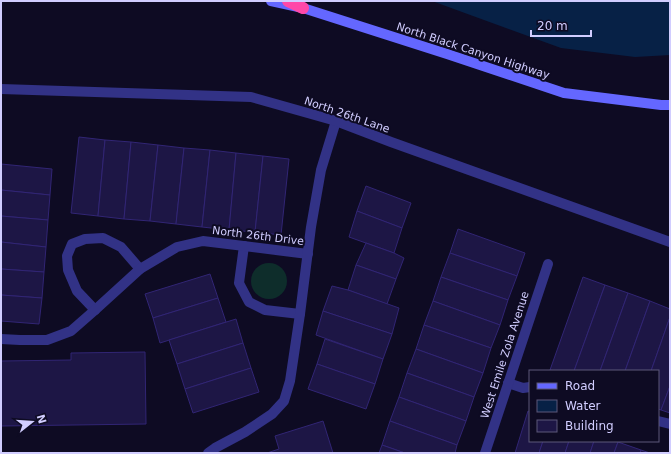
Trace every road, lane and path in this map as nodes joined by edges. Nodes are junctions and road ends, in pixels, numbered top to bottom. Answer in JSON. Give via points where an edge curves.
{"nodes":[{"id":1,"x":271,"y":1,"type":"edge"},
{"id":2,"x":288,"y":1,"type":"edge"},
{"id":3,"x":303,"y":8,"type":"junction"},
{"id":4,"x":1,"y":89,"type":"edge"},
{"id":5,"x":670,"y":105,"type":"edge"},
{"id":6,"x":336,"y":121,"type":"junction"},
{"id":7,"x":670,"y":242,"type":"edge"},
{"id":8,"x":244,"y":246,"type":"junction"},
{"id":9,"x":308,"y":254,"type":"junction"},
{"id":10,"x":548,"y":264,"type":"dead end"},
{"id":11,"x":140,"y":269,"type":"junction"},
{"id":12,"x":95,"y":310,"type":"junction"},
{"id":13,"x":300,"y":314,"type":"junction"},
{"id":14,"x":1,"y":339,"type":"edge"},
{"id":15,"x":508,"y":383,"type":"junction"},
{"id":16,"x":529,"y":387,"type":"edge"},
{"id":17,"x":659,"y":420,"type":"edge"},
{"id":18,"x":670,"y":424,"type":"edge"},
{"id":19,"x":208,"y":453,"type":"edge"},
{"id":20,"x":485,"y":453,"type":"edge"}],
"edges":[{"from":1,"to":3,"type":"main road","name":"North Black Canyon Highway"},
{"from":2,"to":3,"type":"highway"},
{"from":3,"to":5,"type":"main road","name":"North Black Canyon Highway","via":[[564,94]]},
{"from":4,"to":6,"type":"street","name":"North 26th Lane","via":[[251,97]]},
{"from":6,"to":7,"type":"street","name":"North 26th Lane"},
{"from":6,"to":9,"type":"street","via":[[320,170]]},
{"from":8,"to":9,"type":"street","name":"North 26th Drive"},
{"from":8,"to":11,"type":"street","name":"North 26th Drive","via":[[203,242],[176,247]]},
{"from":8,"to":13,"type":"street","via":[[239,283],[249,302],[265,310]]},
{"from":9,"to":13,"type":"street"},
{"from":10,"to":15,"type":"street","name":"West Emile Zola Avenue"},
{"from":11,"to":12,"type":"street","name":"North 26th Drive"},
{"from":11,"to":12,"type":"street","via":[[121,247],[103,238],[85,239],[72,244],[67,256],[68,270],[77,291]]},
{"from":12,"to":14,"type":"street","name":"North 26th Drive","via":[[71,331],[47,340]]},
{"from":13,"to":19,"type":"street","via":[[290,381],[284,401],[272,414],[246,432]]},
{"from":15,"to":16,"type":"street","via":[[523,388]]},
{"from":15,"to":20,"type":"street","name":"West Emile Zola Avenue"},
{"from":17,"to":18,"type":"street"}]}
